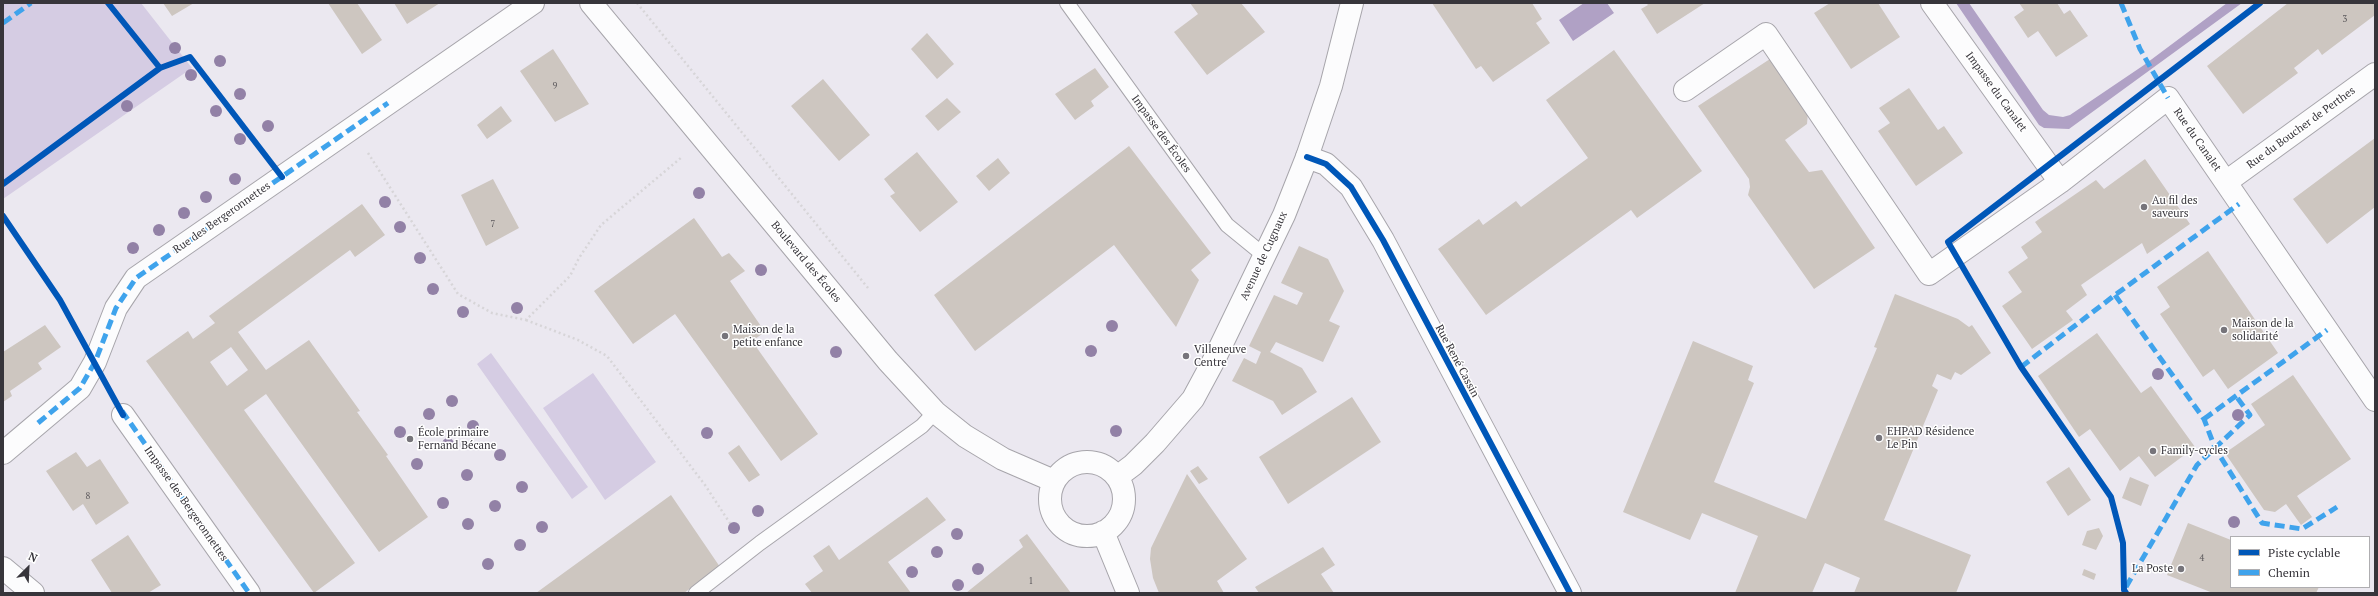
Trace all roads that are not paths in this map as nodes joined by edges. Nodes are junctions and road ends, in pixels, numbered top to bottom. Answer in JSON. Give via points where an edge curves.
{"nodes":[{"id":1,"x":533,"y":3,"type":"edge"},
{"id":2,"x":591,"y":3,"type":"edge"},
{"id":3,"x":1067,"y":3,"type":"edge"},
{"id":4,"x":1352,"y":3,"type":"edge"},
{"id":5,"x":1932,"y":3,"type":"edge"},
{"id":6,"x":2375,"y":74,"type":"edge"},
{"id":7,"x":1684,"y":90,"type":"dead end"},
{"id":8,"x":1307,"y":157,"type":"junction"},
{"id":9,"x":2060,"y":182,"type":"junction"},
{"id":10,"x":2226,"y":182,"type":"junction"},
{"id":11,"x":1265,"y":256,"type":"junction"},
{"id":12,"x":2375,"y":400,"type":"edge"},
{"id":13,"x":935,"y":412,"type":"junction"},
{"id":14,"x":123,"y":414,"type":"dead end"},
{"id":15,"x":3,"y":453,"type":"edge"},
{"id":16,"x":1117,"y":477,"type":"junction"},
{"id":17,"x":1054,"y":481,"type":"junction"},
{"id":18,"x":1103,"y":532,"type":"junction"},
{"id":19,"x":3,"y":568,"type":"edge"},
{"id":20,"x":33,"y":593,"type":"edge"},
{"id":21,"x":249,"y":593,"type":"edge"},
{"id":22,"x":696,"y":593,"type":"edge"},
{"id":23,"x":1128,"y":593,"type":"edge"},
{"id":24,"x":1570,"y":593,"type":"edge"}],
"edges":[{"from":1,"to":15,"type":"street","name":"Rue des Bergeronnettes","via":[[136,278],[116,308],[95,362],[80,388]]},
{"from":2,"to":13,"type":"street","name":"Boulevard des Écoles","via":[[888,361]]},
{"from":3,"to":11,"type":"lane","name":"Impasse des Écoles","via":[[1227,225]]},
{"from":4,"to":8,"type":"street","name":"Avenue de Cugnaux","via":[[1331,86]]},
{"from":5,"to":9,"type":"street","name":"Impasse du Canalet"},
{"from":6,"to":10,"type":"street","name":"Rue du Boucher de Perthes"},
{"from":7,"to":9,"type":"street","name":"Rue du Canalet","via":[[1766,34],[1929,274]]},
{"from":8,"to":11,"type":"street","name":"Avenue de Cugnaux"},
{"from":8,"to":24,"type":"street","name":"Rue René Cassin","via":[[1326,164],[1351,187],[1383,240]]},
{"from":9,"to":10,"type":"street","name":"Rue du Canalet","via":[[2168,98]]},
{"from":10,"to":12,"type":"street","name":"Rue du Canalet"},
{"from":11,"to":16,"type":"street","name":"Avenue de Cugnaux","via":[[1193,399],[1155,443]]},
{"from":13,"to":17,"type":"street","name":"Boulevard des Écoles","via":[[965,436],[1003,459]]},
{"from":13,"to":22,"type":"lane","via":[[922,426],[749,551]]},
{"from":14,"to":21,"type":"street","name":"Impasse des Bergeronnettes"},
{"from":16,"to":17,"type":"street","via":[[1103,466],[1085,462],[1067,468]]},
{"from":16,"to":18,"type":"street","via":[[1124,503],[1117,520]]},
{"from":17,"to":18,"type":"street","via":[[1049,498],[1057,522],[1078,535],[1095,536]]},
{"from":18,"to":23,"type":"street"},
{"from":19,"to":20,"type":"street"}]}
